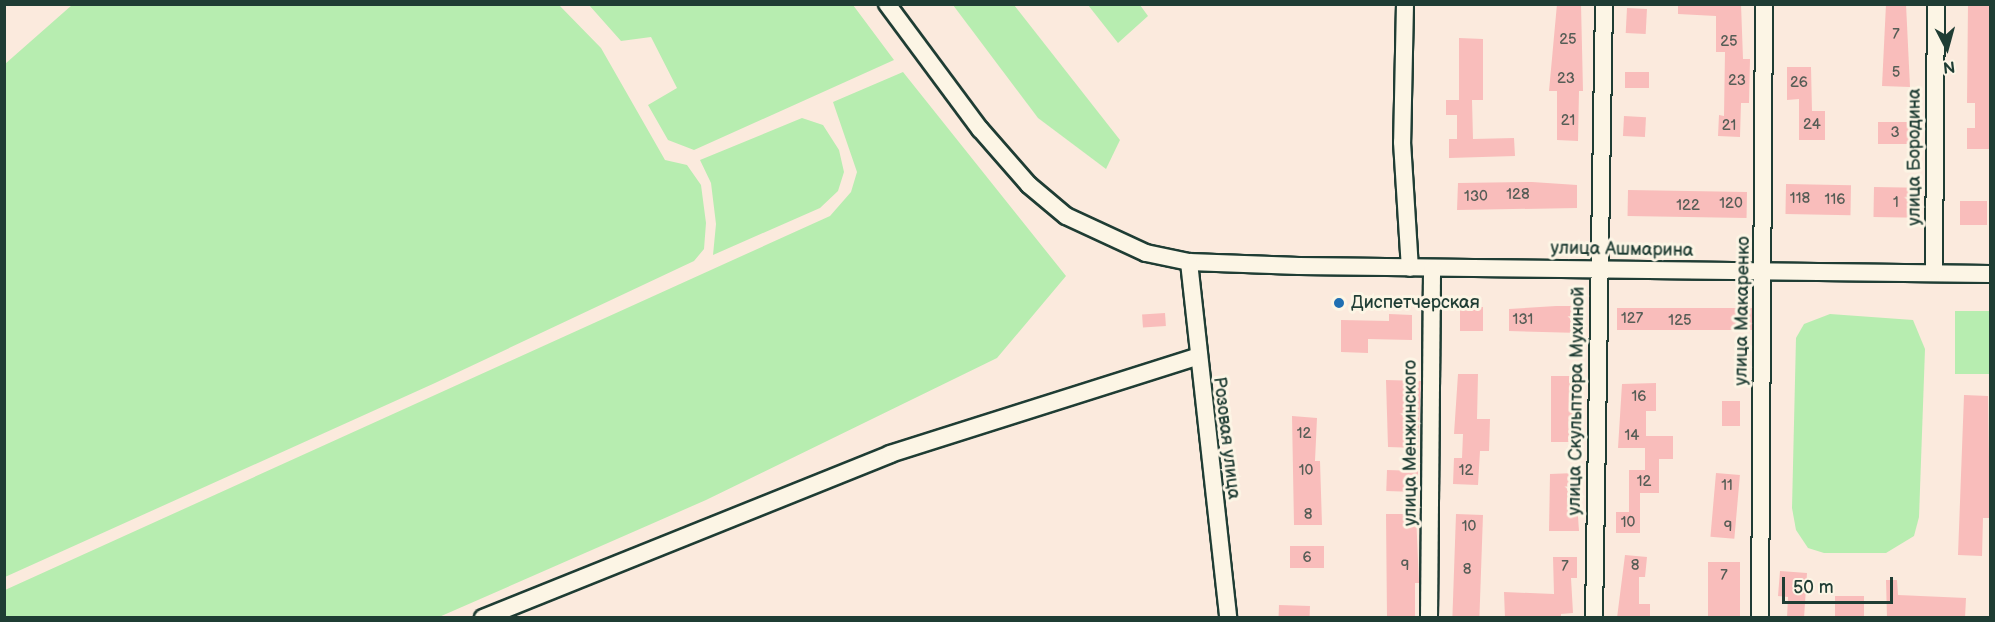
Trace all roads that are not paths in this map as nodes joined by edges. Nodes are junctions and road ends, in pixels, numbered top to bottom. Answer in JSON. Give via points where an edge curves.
{"nodes":[{"id":1,"x":887,"y":4,"type":"edge"},
{"id":2,"x":1405,"y":4,"type":"edge"},
{"id":3,"x":1604,"y":4,"type":"edge"},
{"id":4,"x":1764,"y":4,"type":"edge"},
{"id":5,"x":1936,"y":4,"type":"edge"},
{"id":6,"x":1189,"y":262,"type":"junction"},
{"id":7,"x":1410,"y":268,"type":"junction"},
{"id":8,"x":1432,"y":268,"type":"junction"},
{"id":9,"x":1599,"y":269,"type":"junction"},
{"id":10,"x":1763,"y":271,"type":"junction"},
{"id":11,"x":1934,"y":273,"type":"junction"},
{"id":12,"x":1990,"y":274,"type":"edge"},
{"id":13,"x":1196,"y":357,"type":"junction"},
{"id":14,"x":483,"y":618,"type":"edge"},
{"id":15,"x":1228,"y":618,"type":"edge"},
{"id":16,"x":1430,"y":618,"type":"edge"},
{"id":17,"x":1594,"y":618,"type":"edge"},
{"id":18,"x":1760,"y":618,"type":"edge"}],
"edges":[{"from":1,"to":6,"type":"street","name":"улица Ашмарина","via":[[980,129],[1029,185],[1066,216],[1106,237]]},
{"from":2,"to":7,"type":"street","via":[[1402,141]]},
{"from":3,"to":9,"type":"street","name":"улица Скульптора Мухиной"},
{"from":4,"to":10,"type":"street","name":"улица Макаренко"},
{"from":5,"to":11,"type":"street","name":"улица Бородина"},
{"from":6,"to":7,"type":"street","name":"улица Ашмарина"},
{"from":6,"to":13,"type":"street","name":"Розовая улица"},
{"from":7,"to":8,"type":"street","name":"улица Ашмарина"},
{"from":8,"to":9,"type":"street","name":"улица Ашмарина"},
{"from":8,"to":16,"type":"street","name":"улица Менжинского"},
{"from":9,"to":10,"type":"street","name":"улица Ашмарина"},
{"from":9,"to":17,"type":"street","name":"улица Скульптора Мухиной"},
{"from":10,"to":11,"type":"street","name":"улица Ашмарина"},
{"from":10,"to":18,"type":"street","name":"улица Макаренко"},
{"from":11,"to":12,"type":"street","name":"улица Ашмарина"},
{"from":13,"to":14,"type":"street","via":[[890,454]]},
{"from":13,"to":15,"type":"street","name":"Розовая улица"}]}
